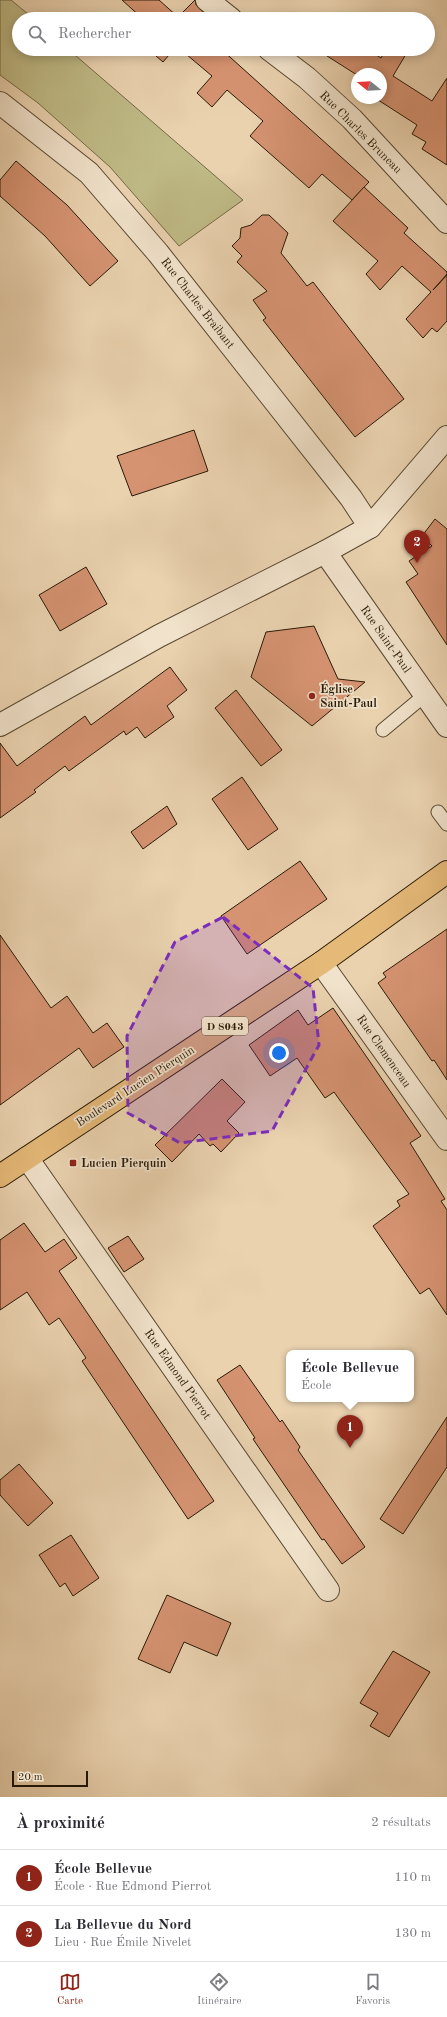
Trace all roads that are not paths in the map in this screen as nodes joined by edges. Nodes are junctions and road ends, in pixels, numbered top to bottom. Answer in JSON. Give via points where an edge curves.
{"nodes":[{"id":1,"x":207,"y":0,"type":"edge"},
{"id":2,"x":222,"y":12,"type":"edge"},
{"id":3,"x":279,"y":56,"type":"edge"},
{"id":4,"x":0,"y":103,"type":"edge"},
{"id":5,"x":447,"y":222,"type":"edge"},
{"id":6,"x":447,"y":437,"type":"edge"},
{"id":7,"x":370,"y":527,"type":"junction"},
{"id":8,"x":325,"y":552,"type":"junction"},
{"id":9,"x":425,"y":695,"type":"junction"},
{"id":10,"x":0,"y":725,"type":"edge"},
{"id":11,"x":447,"y":726,"type":"edge"},
{"id":12,"x":383,"y":730,"type":"dead end"},
{"id":13,"x":438,"y":812,"type":"dead end"},
{"id":14,"x":447,"y":824,"type":"edge"},
{"id":15,"x":447,"y":872,"type":"edge"},
{"id":16,"x":321,"y":963,"type":"junction"},
{"id":17,"x":447,"y":1139,"type":"edge"},
{"id":18,"x":27,"y":1158,"type":"junction"},
{"id":19,"x":0,"y":1176,"type":"edge"},
{"id":20,"x":328,"y":1590,"type":"dead end"}],
"edges":[{"from":1,"to":2,"type":"street"},
{"from":3,"to":5,"type":"street","name":"Rue Charles Bruneau","via":[[352,119]]},
{"from":4,"to":7,"type":"street","name":"Rue Charles Braibant","via":[[89,173],[158,253],[351,498]]},
{"from":6,"to":7,"type":"street"},
{"from":7,"to":8,"type":"street"},
{"from":8,"to":9,"type":"street","name":"Rue Saint-Paul"},
{"from":8,"to":10,"type":"street","via":[[159,636]]},
{"from":9,"to":11,"type":"street","name":"Rue Saint-Paul"},
{"from":9,"to":12,"type":"lane"},
{"from":13,"to":14,"type":"lane"},
{"from":15,"to":16,"type":"main road","name":"Boulevard Lucien Pierquin","number":"D 8043"},
{"from":16,"to":17,"type":"street","name":"Rue Clemenceau"},
{"from":16,"to":18,"type":"main road","name":"Boulevard Lucien Pierquin","number":"D 8043"},
{"from":18,"to":19,"type":"main road","name":"Boulevard Lucien Pierquin","number":"D 8043"},
{"from":18,"to":20,"type":"street","name":"Rue Edmond Pierrot"}]}
